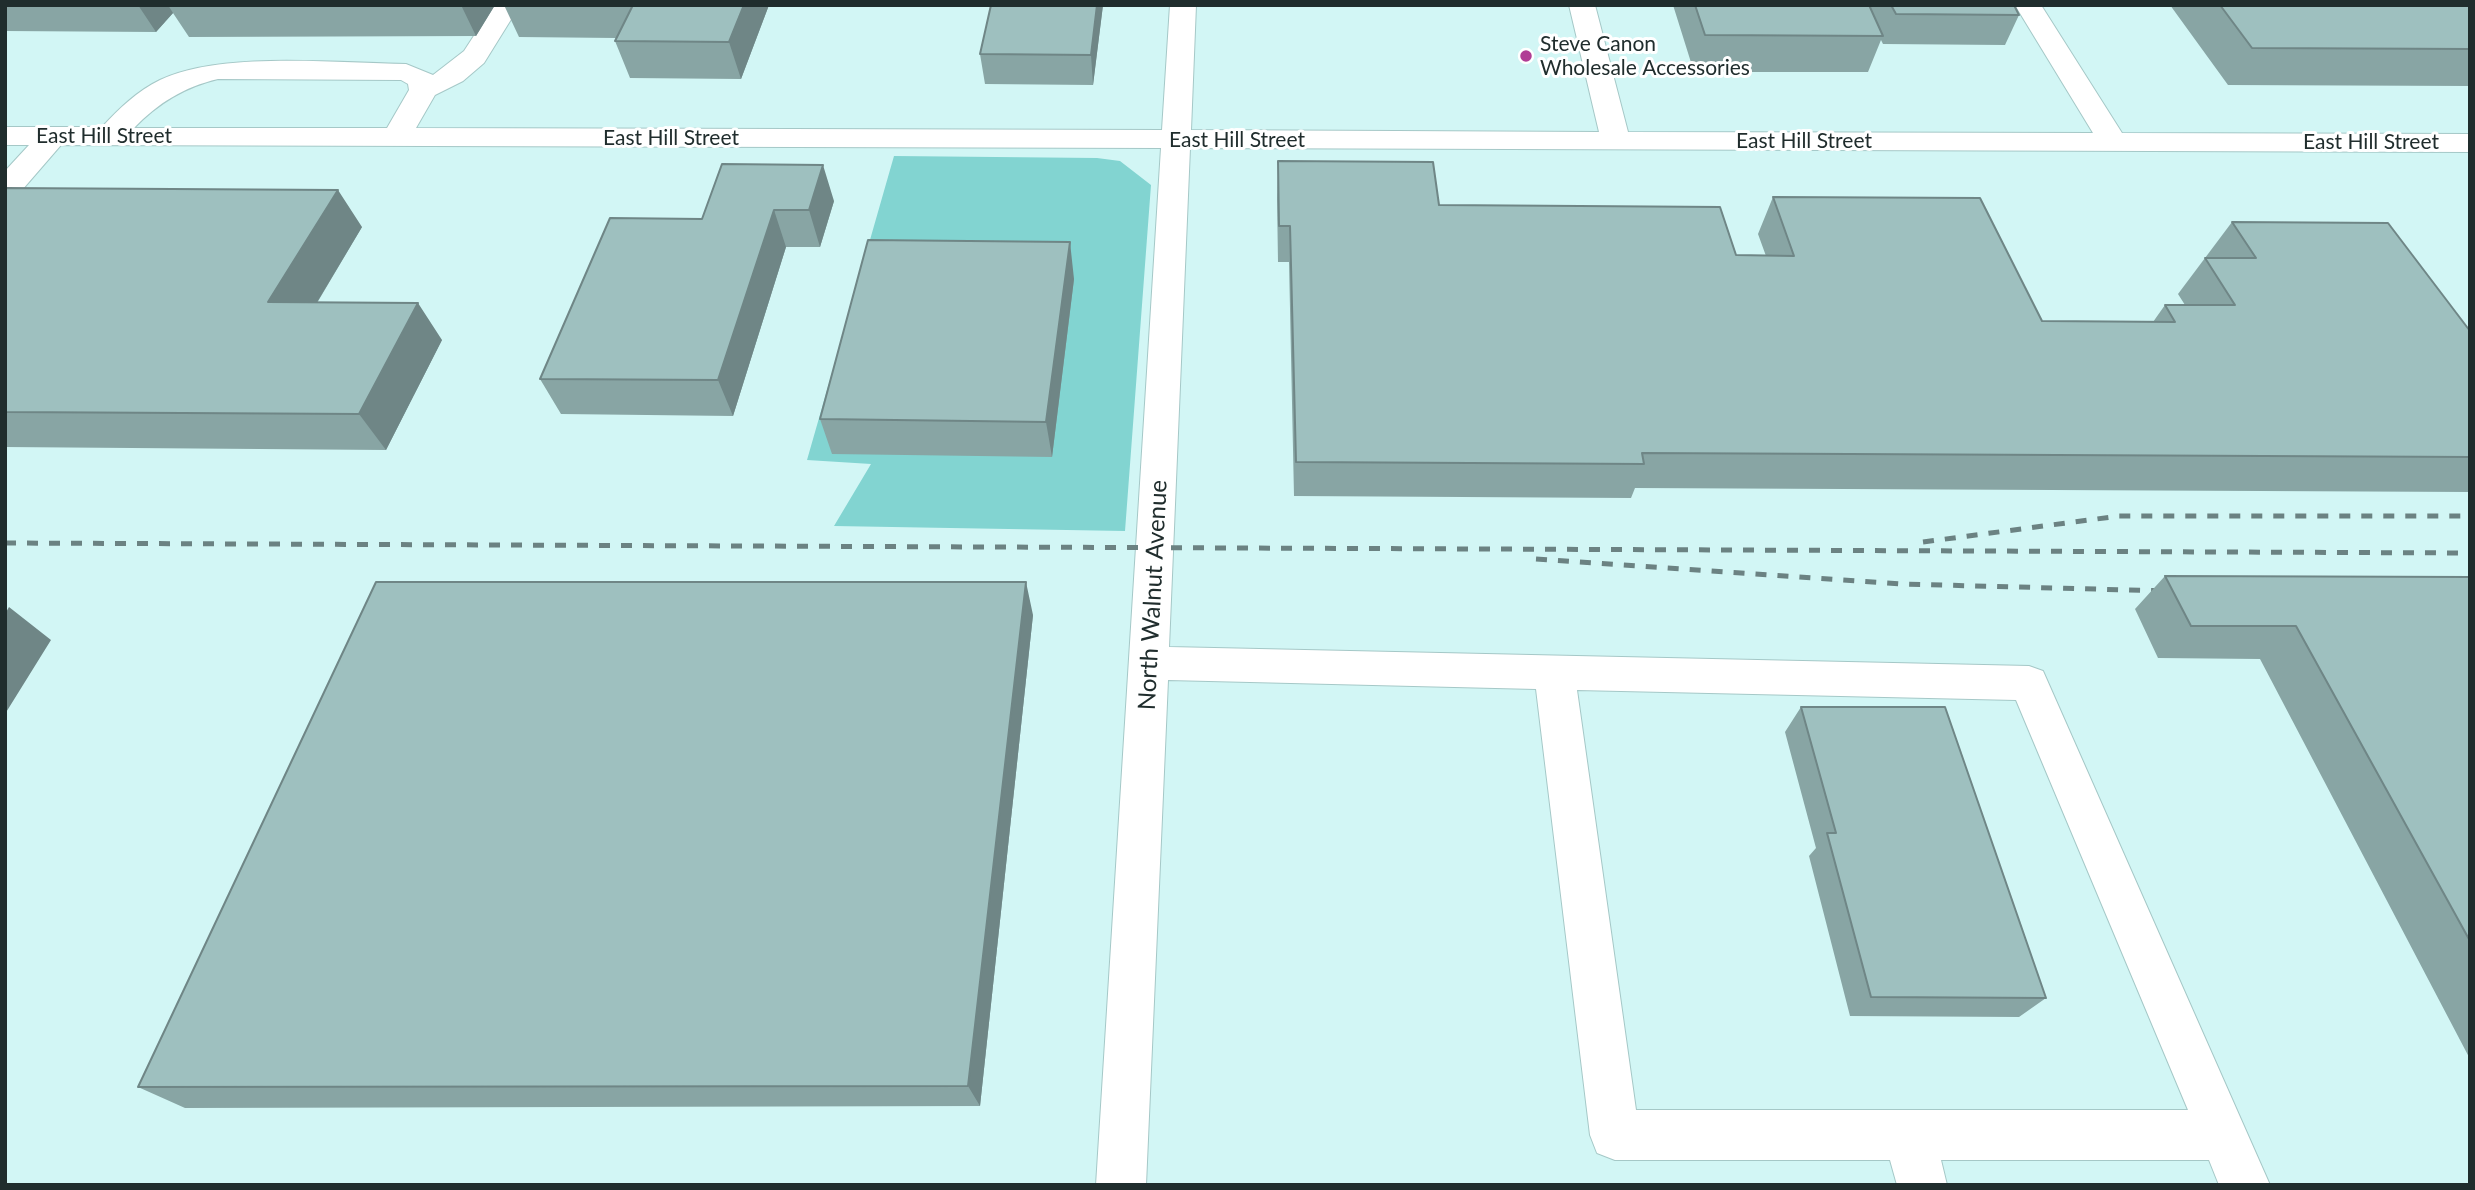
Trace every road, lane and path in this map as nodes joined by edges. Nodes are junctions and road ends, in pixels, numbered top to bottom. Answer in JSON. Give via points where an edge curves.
{"nodes":[{"id":1,"x":507,"y":5,"type":"edge"},
{"id":2,"x":1183,"y":5,"type":"edge"},
{"id":3,"x":1582,"y":5,"type":"edge"},
{"id":4,"x":2028,"y":5,"type":"edge"},
{"id":5,"x":423,"y":90,"type":"junction"},
{"id":6,"x":5,"y":136,"type":"edge"},
{"id":7,"x":53,"y":136,"type":"junction"},
{"id":8,"x":109,"y":136,"type":"junction"},
{"id":9,"x":396,"y":137,"type":"junction"},
{"id":10,"x":1177,"y":140,"type":"junction"},
{"id":11,"x":1616,"y":141,"type":"junction"},
{"id":12,"x":2113,"y":142,"type":"junction"},
{"id":13,"x":2470,"y":143,"type":"edge"},
{"id":14,"x":5,"y":190,"type":"edge"},
{"id":15,"x":1149,"y":663,"type":"junction"},
{"id":16,"x":1553,"y":672,"type":"junction"},
{"id":17,"x":1909,"y":1136,"type":"junction"},
{"id":18,"x":2224,"y":1136,"type":"junction"},
{"id":19,"x":1121,"y":1185,"type":"edge"},
{"id":20,"x":1922,"y":1185,"type":"edge"},
{"id":21,"x":2245,"y":1185,"type":"edge"}],
"edges":[{"from":1,"to":5,"type":"street","via":[[477,57],[457,75]]},
{"from":2,"to":10,"type":"street","name":"North Walnut Avenue"},
{"from":3,"to":11,"type":"street"},
{"from":4,"to":12,"type":"street"},
{"from":5,"to":8,"type":"street","via":[[422,80],[406,72],[218,71],[177,80],[155,92]]},
{"from":5,"to":9,"type":"street"},
{"from":6,"to":7,"type":"street","name":"East Hill Street"},
{"from":7,"to":8,"type":"street","name":"East Hill Street"},
{"from":7,"to":14,"type":"street"},
{"from":8,"to":9,"type":"street","name":"East Hill Street"},
{"from":9,"to":10,"type":"street","name":"East Hill Street"},
{"from":10,"to":11,"type":"street","name":"East Hill Street"},
{"from":10,"to":15,"type":"street","name":"North Walnut Avenue"},
{"from":11,"to":12,"type":"street","name":"East Hill Street"},
{"from":12,"to":13,"type":"street","name":"East Hill Street"},
{"from":15,"to":16,"type":"street"},
{"from":15,"to":19,"type":"street","name":"North Walnut Avenue"},
{"from":16,"to":17,"type":"street","via":[[1615,1136]]},
{"from":16,"to":18,"type":"street","via":[[2029,683]]},
{"from":17,"to":18,"type":"street"},
{"from":17,"to":20,"type":"street"},
{"from":18,"to":21,"type":"street"}]}
